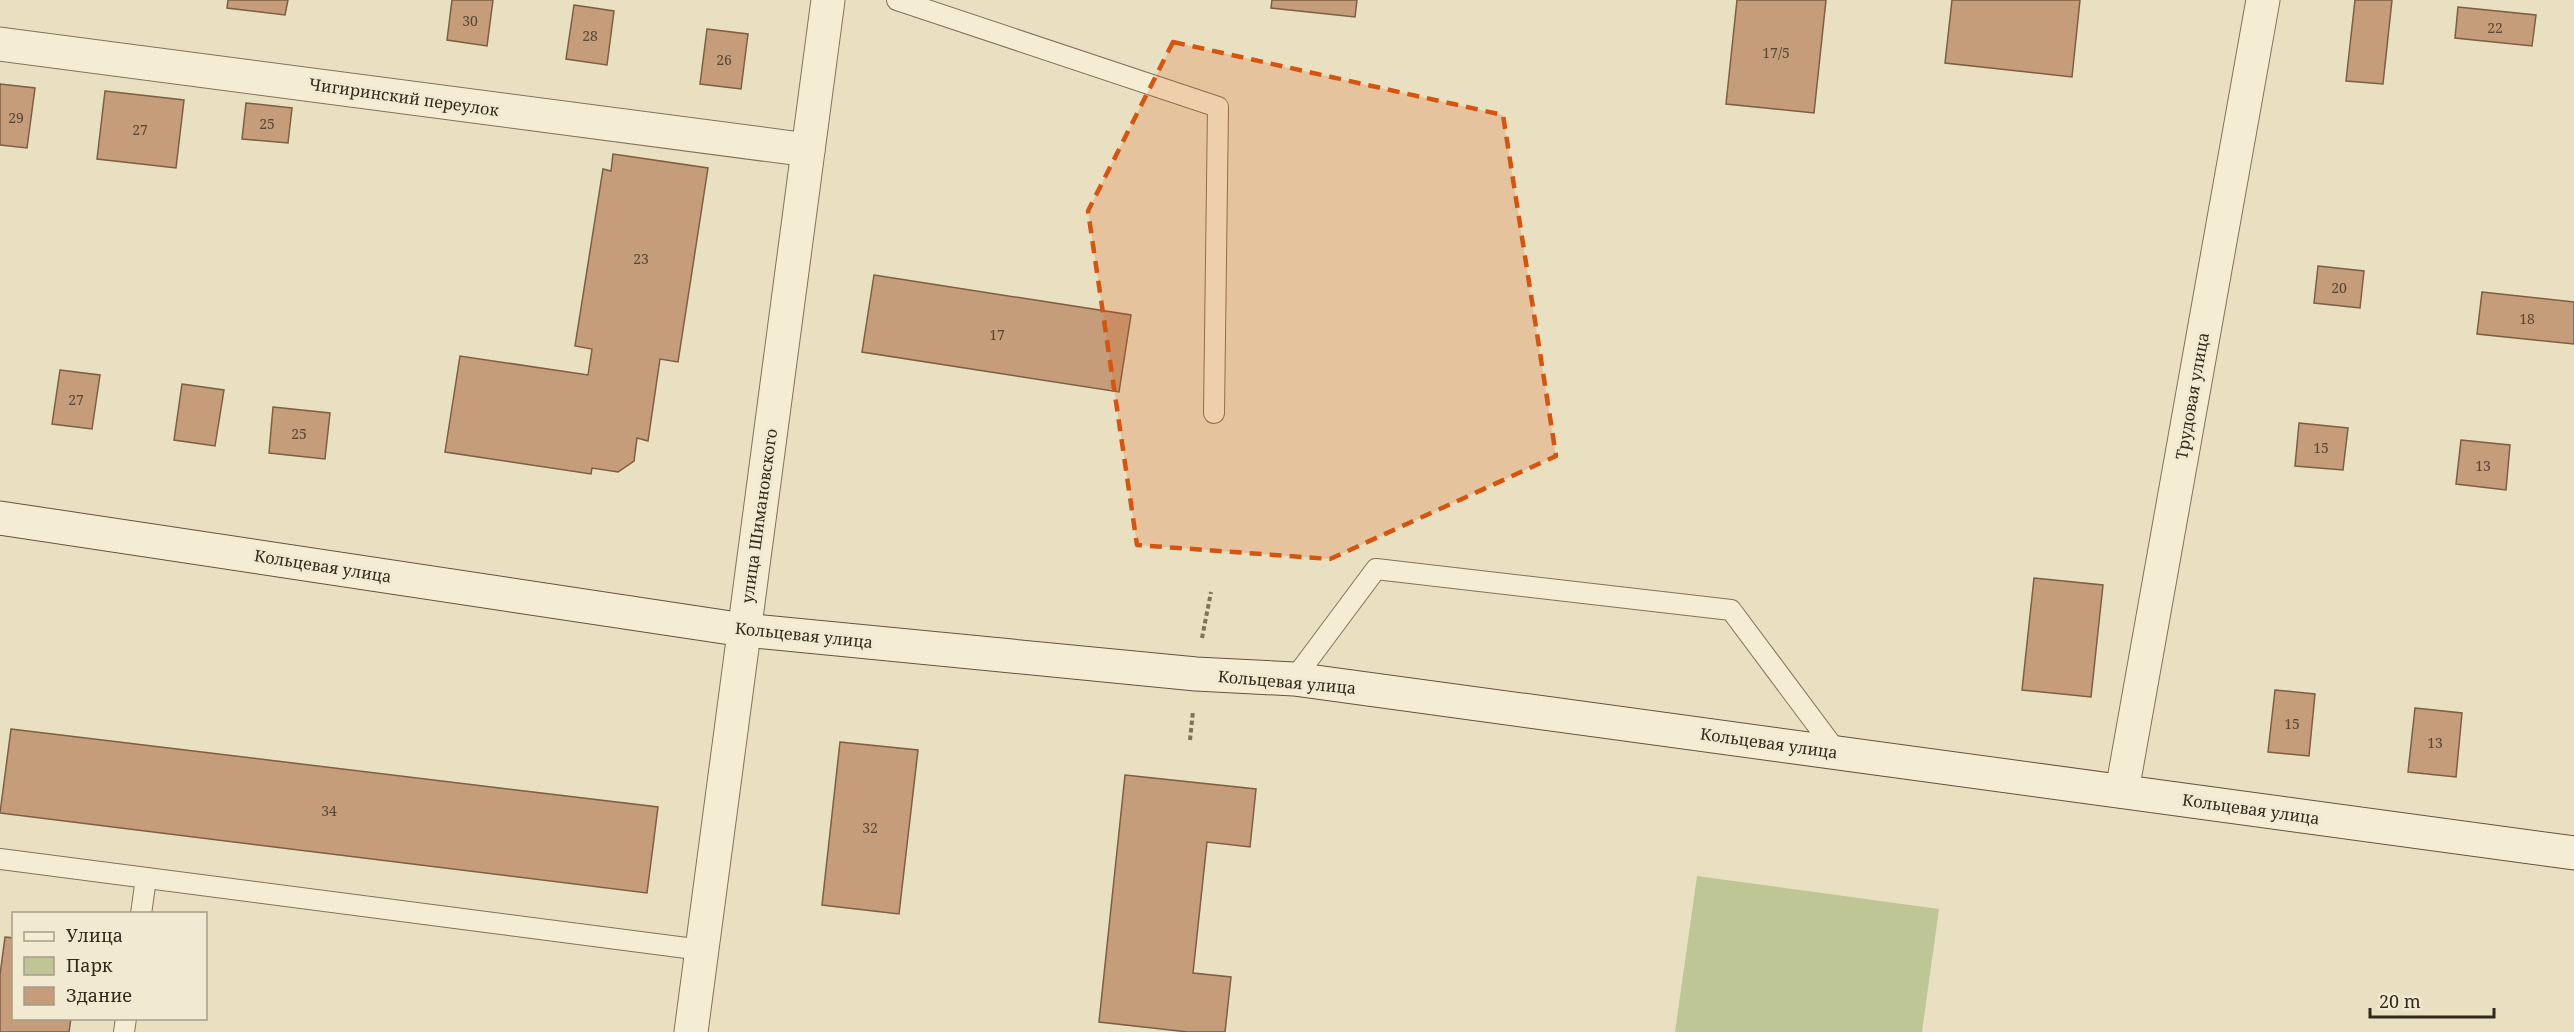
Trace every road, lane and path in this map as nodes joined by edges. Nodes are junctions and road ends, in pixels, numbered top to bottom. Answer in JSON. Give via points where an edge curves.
{"nodes":[{"id":1,"x":828,"y":0,"type":"edge"},
{"id":2,"x":897,"y":0,"type":"edge"},
{"id":3,"x":2263,"y":0,"type":"edge"},
{"id":4,"x":0,"y":44,"type":"edge"},
{"id":5,"x":808,"y":150,"type":"junction"},
{"id":6,"x":1214,"y":413,"type":"dead end"},
{"id":7,"x":0,"y":518,"type":"edge"},
{"id":8,"x":744,"y":630,"type":"junction"},
{"id":9,"x":1294,"y":679,"type":"junction"},
{"id":10,"x":1837,"y":752,"type":"junction"},
{"id":11,"x":2122,"y":791,"type":"junction"},
{"id":12,"x":2574,"y":853,"type":"edge"},
{"id":13,"x":0,"y":859,"type":"edge"},
{"id":14,"x":146,"y":878,"type":"junction"},
{"id":15,"x":141,"y":912,"type":"edge"},
{"id":16,"x":702,"y":950,"type":"junction"},
{"id":17,"x":691,"y":1032,"type":"edge"}],
"edges":[{"from":1,"to":5,"type":"street","name":"улица Шимановского"},
{"from":2,"to":6,"type":"lane","via":[[1218,106]]},
{"from":3,"to":11,"type":"street","name":"Трудовая улица"},
{"from":4,"to":5,"type":"street","name":"Чигиринский переулок"},
{"from":5,"to":8,"type":"street","name":"улица Шимановского"},
{"from":7,"to":8,"type":"street","name":"Кольцевая улица"},
{"from":8,"to":9,"type":"street","name":"Кольцевая улица","via":[[1196,674]]},
{"from":8,"to":16,"type":"street","name":"улица Шимановского"},
{"from":9,"to":10,"type":"street","name":"Кольцевая улица"},
{"from":9,"to":10,"type":"lane","via":[[1376,568],[1731,610]]},
{"from":10,"to":11,"type":"street","name":"Кольцевая улица"},
{"from":11,"to":12,"type":"street","name":"Кольцевая улица"},
{"from":13,"to":14,"type":"lane"},
{"from":14,"to":15,"type":"lane"},
{"from":14,"to":16,"type":"lane"},
{"from":16,"to":17,"type":"street","name":"улица Шимановского"}]}
